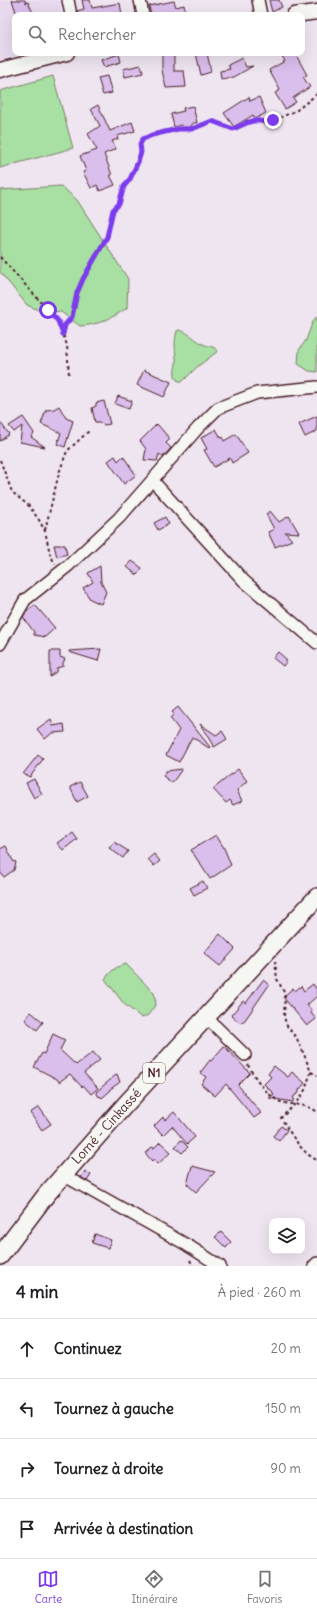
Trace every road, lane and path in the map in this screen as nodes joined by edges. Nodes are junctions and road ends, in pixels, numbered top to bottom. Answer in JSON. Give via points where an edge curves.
{"nodes":[{"id":1,"x":68,"y":0,"type":"edge"},
{"id":2,"x":140,"y":0,"type":"edge"},
{"id":3,"x":258,"y":0,"type":"edge"},
{"id":4,"x":70,"y":12,"type":"edge"},
{"id":5,"x":142,"y":12,"type":"edge"},
{"id":6,"x":260,"y":12,"type":"edge"},
{"id":7,"x":317,"y":12,"type":"edge"},
{"id":8,"x":305,"y":14,"type":"edge"},
{"id":9,"x":55,"y":56,"type":"edge"},
{"id":10,"x":0,"y":70,"type":"edge"},
{"id":11,"x":317,"y":94,"type":"edge"},
{"id":12,"x":0,"y":257,"type":"edge"},
{"id":13,"x":63,"y":334,"type":"junction"},
{"id":14,"x":69,"y":374,"type":"dead end"},
{"id":15,"x":317,"y":387,"type":"edge"},
{"id":16,"x":89,"y":431,"type":"dead end"},
{"id":17,"x":0,"y":460,"type":"edge"},
{"id":18,"x":153,"y":481,"type":"junction"},
{"id":19,"x":45,"y":531,"type":"junction"},
{"id":20,"x":59,"y":573,"type":"junction"},
{"id":21,"x":317,"y":643,"type":"edge"},
{"id":22,"x":0,"y":644,"type":"edge"},
{"id":23,"x":317,"y":897,"type":"edge"},
{"id":24,"x":275,"y":958,"type":"dead end"},
{"id":25,"x":206,"y":1017,"type":"junction"},
{"id":26,"x":245,"y":1055,"type":"joint"},
{"id":27,"x":311,"y":1072,"type":"junction"},
{"id":28,"x":317,"y":1075,"type":"edge"},
{"id":29,"x":294,"y":1104,"type":"junction"},
{"id":30,"x":317,"y":1112,"type":"edge"},
{"id":31,"x":317,"y":1160,"type":"edge"},
{"id":32,"x":63,"y":1175,"type":"junction"},
{"id":33,"x":0,"y":1256,"type":"edge"},
{"id":34,"x":317,"y":1263,"type":"edge"},
{"id":35,"x":220,"y":1266,"type":"edge"},
{"id":36,"x":314,"y":1266,"type":"edge"}],
"edges":[{"from":1,"to":4,"type":"street"},
{"from":2,"to":5,"type":"street"},
{"from":3,"to":6,"type":"street"},
{"from":7,"to":8,"type":"main road"},
{"from":9,"to":10,"type":"main road"},
{"from":11,"to":13,"type":"path","via":[[297,110],[268,123],[247,121],[233,129],[212,121],[192,129],[178,129],[143,139],[138,162],[124,186],[119,204],[113,210],[107,237],[83,279],[72,317],[65,325]]},
{"from":12,"to":13,"type":"path","via":[[58,321]]},
{"from":13,"to":14,"type":"path"},
{"from":15,"to":18,"type":"street","via":[[258,393],[218,408]]},
{"from":16,"to":19,"type":"path","via":[[67,451]]},
{"from":17,"to":19,"type":"path","via":[[12,492],[29,506]]},
{"from":18,"to":20,"type":"street","via":[[119,518]]},
{"from":18,"to":21,"type":"street","via":[[244,581]]},
{"from":19,"to":20,"type":"path","via":[[50,554]]},
{"from":20,"to":22,"type":"street","via":[[25,600]]},
{"from":23,"to":25,"type":"highway","name":"Lomé - Cinkassé","number":"N1"},
{"from":24,"to":27,"type":"path","via":[[277,979],[285,994],[284,1017]]},
{"from":25,"to":26,"type":"street"},
{"from":25,"to":32,"type":"highway","name":"Lomé - Cinkassé","number":"N1"},
{"from":26,"to":29,"type":"path","via":[[251,1072],[267,1092],[278,1101]]},
{"from":27,"to":28,"type":"path"},
{"from":27,"to":29,"type":"path","via":[[305,1090]]},
{"from":29,"to":30,"type":"path","via":[[310,1107]]},
{"from":29,"to":31,"type":"path","via":[[281,1118],[302,1149]]},
{"from":32,"to":33,"type":"highway","name":"Lomé - Cinkassé","number":"N1"},
{"from":32,"to":35,"type":"street"},
{"from":34,"to":36,"type":"street"}]}
